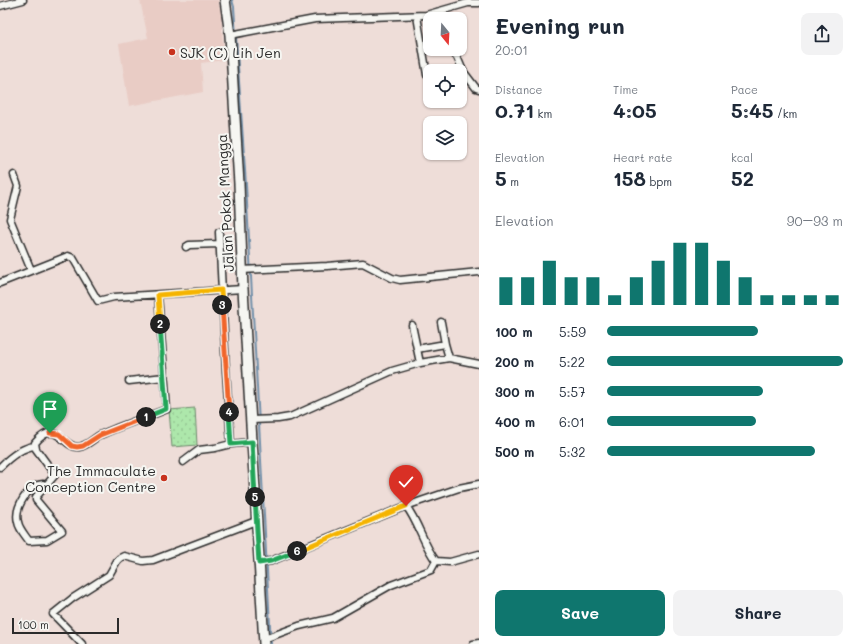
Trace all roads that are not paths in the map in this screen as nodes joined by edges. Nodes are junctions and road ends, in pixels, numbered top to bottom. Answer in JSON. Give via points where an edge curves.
{"nodes":[{"id":1,"x":23,"y":0,"type":"edge"},
{"id":2,"x":225,"y":0,"type":"edge"},
{"id":3,"x":479,"y":3,"type":"edge"},
{"id":4,"x":0,"y":6,"type":"edge"},
{"id":5,"x":438,"y":12,"type":"edge"},
{"id":6,"x":423,"y":15,"type":"edge"},
{"id":7,"x":417,"y":16,"type":"junction"},
{"id":8,"x":232,"y":34,"type":"junction"},
{"id":9,"x":456,"y":56,"type":"edge"},
{"id":10,"x":425,"y":64,"type":"edge"},
{"id":11,"x":479,"y":89,"type":"edge"},
{"id":12,"x":14,"y":175,"type":"dead end"},
{"id":13,"x":219,"y":232,"type":"dead end"},
{"id":14,"x":219,"y":244,"type":"junction"},
{"id":15,"x":186,"y":247,"type":"dead end"},
{"id":16,"x":31,"y":270,"type":"junction"},
{"id":17,"x":244,"y":270,"type":"junction"},
{"id":18,"x":479,"y":272,"type":"edge"},
{"id":19,"x":0,"y":284,"type":"edge"},
{"id":20,"x":221,"y":290,"type":"junction"},
{"id":21,"x":243,"y":290,"type":"junction"},
{"id":22,"x":158,"y":295,"type":"junction"},
{"id":23,"x":441,"y":322,"type":"dead end"},
{"id":24,"x":412,"y":324,"type":"dead end"},
{"id":25,"x":446,"y":344,"type":"junction"},
{"id":26,"x":417,"y":349,"type":"junction"},
{"id":27,"x":449,"y":358,"type":"junction"},
{"id":28,"x":420,"y":363,"type":"junction"},
{"id":29,"x":479,"y":364,"type":"edge"},
{"id":30,"x":164,"y":377,"type":"junction"},
{"id":31,"x":129,"y":381,"type":"dead end"},
{"id":32,"x":253,"y":420,"type":"junction"},
{"id":33,"x":252,"y":442,"type":"junction"},
{"id":34,"x":231,"y":444,"type":"junction"},
{"id":35,"x":35,"y":446,"type":"junction"},
{"id":36,"x":183,"y":462,"type":"dead end"},
{"id":37,"x":0,"y":467,"type":"edge"},
{"id":38,"x":479,"y":484,"type":"edge"},
{"id":39,"x":45,"y":486,"type":"junction"},
{"id":40,"x":406,"y":506,"type":"junction"},
{"id":41,"x":256,"y":521,"type":"junction"},
{"id":42,"x":479,"y":554,"type":"edge"},
{"id":43,"x":436,"y":561,"type":"junction"},
{"id":44,"x":261,"y":563,"type":"junction"},
{"id":45,"x":264,"y":642,"type":"edge"},
{"id":46,"x":479,"y":643,"type":"edge"},
{"id":47,"x":82,"y":644,"type":"edge"},
{"id":48,"x":473,"y":644,"type":"edge"}],
"edges":[{"from":1,"to":4,"type":"street"},
{"from":2,"to":8,"type":"main road","name":"Jalan Pokok Mangga"},
{"from":3,"to":5,"type":"street","via":[[468,3]]},
{"from":6,"to":7,"type":"street"},
{"from":7,"to":8,"type":"street","via":[[315,19]]},
{"from":7,"to":10,"type":"street"},
{"from":8,"to":17,"type":"main road","name":"Jalan Pokok Mangga"},
{"from":9,"to":11,"type":"street","via":[[463,71]]},
{"from":12,"to":16,"type":"street","via":[[18,186],[10,219]]},
{"from":13,"to":14,"type":"street"},
{"from":14,"to":15,"type":"street"},
{"from":14,"to":20,"type":"street"},
{"from":16,"to":19,"type":"street"},
{"from":16,"to":22,"type":"street","via":[[71,256],[98,301],[114,297]]},
{"from":17,"to":18,"type":"street","via":[[363,263],[400,280]]},
{"from":17,"to":21,"type":"main road","name":"Jalan Pokok Mangga"},
{"from":20,"to":21,"type":"street"},
{"from":20,"to":22,"type":"street"},
{"from":20,"to":34,"type":"street"},
{"from":21,"to":32,"type":"main road","name":"Jalan Pokok Mangga"},
{"from":22,"to":30,"type":"street"},
{"from":23,"to":25,"type":"street"},
{"from":24,"to":26,"type":"street"},
{"from":25,"to":26,"type":"street"},
{"from":25,"to":27,"type":"street"},
{"from":26,"to":28,"type":"street"},
{"from":27,"to":28,"type":"street"},
{"from":27,"to":29,"type":"street"},
{"from":28,"to":32,"type":"street","via":[[392,371],[290,417]]},
{"from":30,"to":31,"type":"street"},
{"from":30,"to":35,"type":"street","via":[[166,409],[100,435],[83,446],[72,446],[59,434],[50,433],[39,438]]},
{"from":32,"to":33,"type":"main road","name":"Jalan Pokok Mangga"},
{"from":33,"to":34,"type":"street"},
{"from":33,"to":41,"type":"main road","name":"Jalan Pokok Mangga"},
{"from":34,"to":36,"type":"street","via":[[199,450]]},
{"from":35,"to":37,"type":"street","via":[[28,447]]},
{"from":35,"to":39,"type":"street","via":[[55,475]]},
{"from":38,"to":40,"type":"street"},
{"from":39,"to":39,"type":"street","via":[[36,500],[62,531],[48,540],[29,541],[18,523],[20,504],[37,485]]},
{"from":40,"to":43,"type":"street","via":[[414,516]]},
{"from":40,"to":44,"type":"street"},
{"from":41,"to":44,"type":"main road","name":"Jalan Pokok Mangga"},
{"from":41,"to":47,"type":"street","via":[[153,560],[124,556],[120,558],[110,575],[53,614]]},
{"from":42,"to":43,"type":"street","via":[[450,562]]},
{"from":43,"to":45,"type":"street","via":[[431,570],[391,585],[333,618],[299,626]]},
{"from":44,"to":45,"type":"main road","name":"Jalan Pokok Mangga"},
{"from":46,"to":48,"type":"street"}]}
